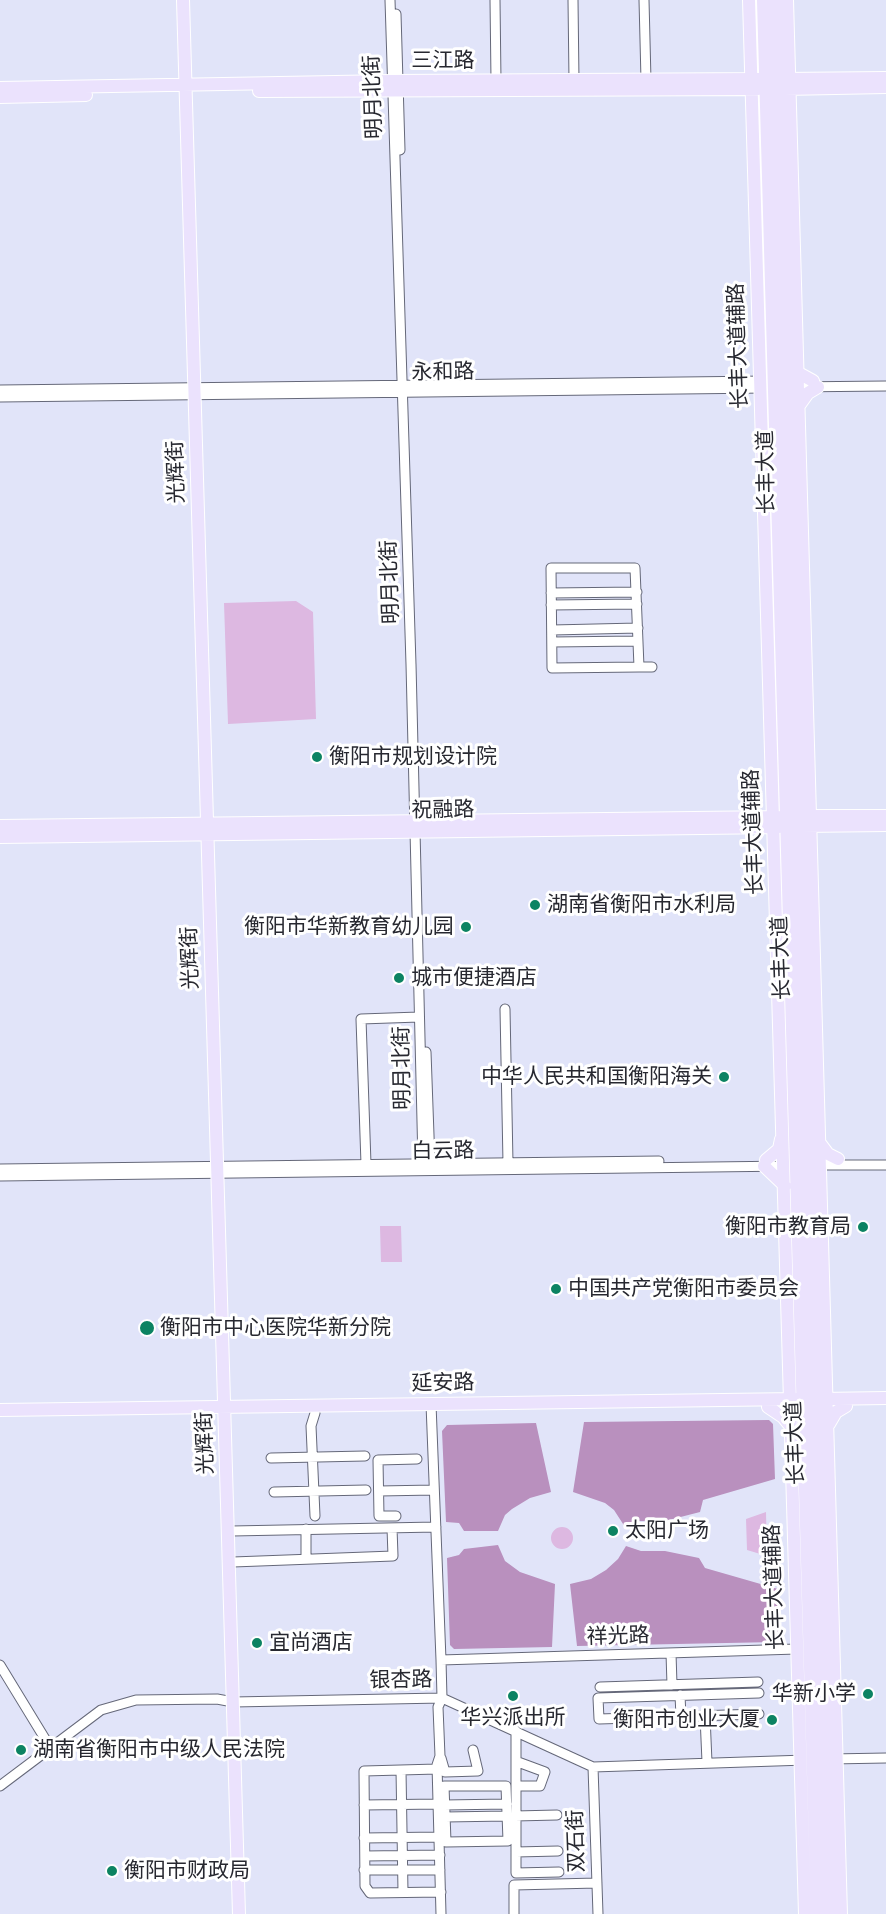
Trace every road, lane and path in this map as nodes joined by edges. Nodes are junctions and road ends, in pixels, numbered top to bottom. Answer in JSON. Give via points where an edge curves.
{"nodes":[{"id":1,"x":183,"y":0,"type":"edge"},
{"id":2,"x":189,"y":0,"type":"edge"},
{"id":3,"x":390,"y":0,"type":"edge"},
{"id":4,"x":395,"y":0,"type":"edge"},
{"id":5,"x":495,"y":0,"type":"edge"},
{"id":6,"x":573,"y":0,"type":"edge"},
{"id":7,"x":644,"y":0,"type":"edge"},
{"id":8,"x":749,"y":0,"type":"edge"},
{"id":9,"x":763,"y":0,"type":"edge"},
{"id":10,"x":775,"y":0,"type":"edge"},
{"id":11,"x":787,"y":0,"type":"edge"},
{"id":12,"x":886,"y":78,"type":"edge"},
{"id":13,"x":496,"y":80,"type":"junction"},
{"id":14,"x":574,"y":80,"type":"junction"},
{"id":15,"x":646,"y":80,"type":"junction"},
{"id":16,"x":751,"y":84,"type":"junction"},
{"id":17,"x":777,"y":84,"type":"junction"},
{"id":18,"x":394,"y":85,"type":"junction"},
{"id":19,"x":886,"y":87,"type":"edge"},
{"id":20,"x":0,"y":88,"type":"edge"},
{"id":21,"x":189,"y":88,"type":"junction"},
{"id":22,"x":0,"y":97,"type":"edge"},
{"id":23,"x":886,"y":380,"type":"edge"},
{"id":24,"x":781,"y":383,"type":"junction"},
{"id":25,"x":815,"y":384,"type":"junction"},
{"id":26,"x":886,"y":386,"type":"edge"},
{"id":27,"x":405,"y":389,"type":"junction"},
{"id":28,"x":0,"y":390,"type":"edge"},
{"id":29,"x":197,"y":391,"type":"junction"},
{"id":30,"x":0,"y":397,"type":"edge"},
{"id":31,"x":798,"y":408,"type":"junction"},
{"id":32,"x":788,"y":523,"type":"junction"},
{"id":33,"x":801,"y":523,"type":"junction"},
{"id":34,"x":637,"y":592,"type":"junction"},
{"id":35,"x":551,"y":593,"type":"junction"},
{"id":36,"x":637,"y":604,"type":"junction"},
{"id":37,"x":552,"y":605,"type":"junction"},
{"id":38,"x":779,"y":612,"type":"junction"},
{"id":39,"x":638,"y":628,"type":"junction"},
{"id":40,"x":552,"y":630,"type":"junction"},
{"id":41,"x":638,"y":641,"type":"junction"},
{"id":42,"x":552,"y":642,"type":"junction"},
{"id":43,"x":639,"y":667,"type":"junction"},
{"id":44,"x":652,"y":667,"type":"dead end"},
{"id":45,"x":797,"y":789,"type":"junction"},
{"id":46,"x":772,"y":794,"type":"junction"},
{"id":47,"x":809,"y":800,"type":"junction"},
{"id":48,"x":886,"y":816,"type":"edge"},
{"id":49,"x":830,"y":821,"type":"junction"},
{"id":50,"x":751,"y":822,"type":"junction"},
{"id":51,"x":789,"y":823,"type":"junction"},
{"id":52,"x":886,"y":825,"type":"edge"},
{"id":53,"x":0,"y":826,"type":"edge"},
{"id":54,"x":417,"y":826,"type":"junction"},
{"id":55,"x":210,"y":829,"type":"junction"},
{"id":56,"x":0,"y":837,"type":"edge"},
{"id":57,"x":810,"y":847,"type":"junction"},
{"id":58,"x":505,"y":1009,"type":"dead end"},
{"id":59,"x":419,"y":1017,"type":"junction"},
{"id":60,"x":817,"y":1062,"type":"junction"},
{"id":61,"x":806,"y":1090,"type":"junction"},
{"id":62,"x":806,"y":1115,"type":"junction"},
{"id":63,"x":782,"y":1135,"type":"junction"},
{"id":64,"x":819,"y":1142,"type":"junction"},
{"id":65,"x":886,"y":1158,"type":"edge"},
{"id":66,"x":836,"y":1162,"type":"junction"},
{"id":67,"x":426,"y":1163,"type":"junction"},
{"id":68,"x":508,"y":1163,"type":"junction"},
{"id":69,"x":765,"y":1163,"type":"junction"},
{"id":70,"x":801,"y":1163,"type":"junction"},
{"id":71,"x":366,"y":1164,"type":"junction"},
{"id":72,"x":886,"y":1164,"type":"edge"},
{"id":73,"x":0,"y":1169,"type":"edge"},
{"id":74,"x":219,"y":1169,"type":"junction"},
{"id":75,"x":0,"y":1176,"type":"edge"},
{"id":76,"x":783,"y":1184,"type":"junction"},
{"id":77,"x":821,"y":1190,"type":"junction"},
{"id":78,"x":796,"y":1205,"type":"junction"},
{"id":79,"x":813,"y":1356,"type":"junction"},
{"id":80,"x":788,"y":1367,"type":"junction"},
{"id":81,"x":827,"y":1380,"type":"junction"},
{"id":82,"x":886,"y":1398,"type":"edge"},
{"id":83,"x":846,"y":1402,"type":"junction"},
{"id":84,"x":768,"y":1403,"type":"junction"},
{"id":85,"x":808,"y":1403,"type":"junction"},
{"id":86,"x":886,"y":1405,"type":"edge"},
{"id":87,"x":431,"y":1408,"type":"junction"},
{"id":88,"x":0,"y":1410,"type":"edge"},
{"id":89,"x":226,"y":1411,"type":"junction"},
{"id":90,"x":315,"y":1413,"type":"junction"},
{"id":91,"x":0,"y":1418,"type":"edge"},
{"id":92,"x":790,"y":1425,"type":"junction"},
{"id":93,"x":828,"y":1428,"type":"junction"},
{"id":94,"x":803,"y":1449,"type":"junction"},
{"id":95,"x":365,"y":1456,"type":"dead end"},
{"id":96,"x":313,"y":1457,"type":"junction"},
{"id":97,"x":272,"y":1458,"type":"dead end"},
{"id":98,"x":417,"y":1459,"type":"dead end"},
{"id":99,"x":366,"y":1490,"type":"dead end"},
{"id":100,"x":434,"y":1490,"type":"junction"},
{"id":101,"x":314,"y":1491,"type":"junction"},
{"id":102,"x":379,"y":1491,"type":"junction"},
{"id":103,"x":274,"y":1492,"type":"dead end"},
{"id":104,"x":315,"y":1516,"type":"dead end"},
{"id":105,"x":396,"y":1516,"type":"dead end"},
{"id":106,"x":436,"y":1527,"type":"junction"},
{"id":107,"x":392,"y":1528,"type":"junction"},
{"id":108,"x":306,"y":1529,"type":"junction"},
{"id":109,"x":820,"y":1529,"type":"junction"},
{"id":110,"x":232,"y":1531,"type":"junction"},
{"id":111,"x":306,"y":1557,"type":"junction"},
{"id":112,"x":233,"y":1562,"type":"junction"},
{"id":113,"x":808,"y":1618,"type":"junction"},
{"id":114,"x":797,"y":1649,"type":"junction"},
{"id":115,"x":670,"y":1653,"type":"junction"},
{"id":116,"x":441,"y":1660,"type":"junction"},
{"id":117,"x":0,"y":1665,"type":"edge"},
{"id":118,"x":810,"y":1670,"type":"junction"},
{"id":119,"x":0,"y":1672,"type":"edge"},
{"id":120,"x":758,"y":1682,"type":"dead end"},
{"id":121,"x":672,"y":1685,"type":"junction"},
{"id":122,"x":600,"y":1687,"type":"dead end"},
{"id":123,"x":759,"y":1693,"type":"dead end"},
{"id":124,"x":680,"y":1695,"type":"junction"},
{"id":125,"x":442,"y":1698,"type":"junction"},
{"id":126,"x":235,"y":1702,"type":"junction"},
{"id":127,"x":759,"y":1714,"type":"dead end"},
{"id":128,"x":705,"y":1716,"type":"junction"},
{"id":129,"x":681,"y":1717,"type":"junction"},
{"id":130,"x":516,"y":1731,"type":"junction"},
{"id":131,"x":50,"y":1747,"type":"junction"},
{"id":132,"x":473,"y":1750,"type":"dead end"},
{"id":133,"x":440,"y":1756,"type":"junction"},
{"id":134,"x":886,"y":1758,"type":"edge"},
{"id":135,"x":818,"y":1759,"type":"junction"},
{"id":136,"x":518,"y":1762,"type":"junction"},
{"id":137,"x":707,"y":1762,"type":"junction"},
{"id":138,"x":593,"y":1767,"type":"junction"},
{"id":139,"x":437,"y":1769,"type":"junction"},
{"id":140,"x":400,"y":1770,"type":"junction"},
{"id":141,"x":0,"y":1786,"type":"edge"},
{"id":142,"x":516,"y":1786,"type":"junction"},
{"id":143,"x":364,"y":1804,"type":"junction"},
{"id":144,"x":401,"y":1804,"type":"junction"},
{"id":145,"x":441,"y":1804,"type":"junction"},
{"id":146,"x":507,"y":1804,"type":"junction"},
{"id":147,"x":484,"y":1805,"type":"junction"},
{"id":148,"x":557,"y":1815,"type":"dead end"},
{"id":149,"x":485,"y":1816,"type":"junction"},
{"id":150,"x":511,"y":1816,"type":"junction"},
{"id":151,"x":445,"y":1817,"type":"junction"},
{"id":152,"x":814,"y":1831,"type":"junction"},
{"id":153,"x":402,"y":1837,"type":"junction"},
{"id":154,"x":439,"y":1837,"type":"junction"},
{"id":155,"x":364,"y":1838,"type":"junction"},
{"id":156,"x":839,"y":1841,"type":"junction"},
{"id":157,"x":558,"y":1851,"type":"dead end"},
{"id":158,"x":516,"y":1852,"type":"junction"},
{"id":159,"x":440,"y":1855,"type":"junction"},
{"id":160,"x":364,"y":1856,"type":"junction"},
{"id":161,"x":402,"y":1856,"type":"junction"},
{"id":162,"x":827,"y":1864,"type":"junction"},
{"id":163,"x":364,"y":1870,"type":"junction"},
{"id":164,"x":402,"y":1870,"type":"junction"},
{"id":165,"x":440,"y":1870,"type":"junction"},
{"id":166,"x":559,"y":1872,"type":"dead end"},
{"id":167,"x":804,"y":1881,"type":"junction"},
{"id":168,"x":597,"y":1883,"type":"junction"},
{"id":169,"x":840,"y":1889,"type":"junction"},
{"id":170,"x":403,"y":1892,"type":"junction"},
{"id":171,"x":441,"y":1892,"type":"junction"},
{"id":172,"x":829,"y":1913,"type":"edge"},
{"id":173,"x":239,"y":1914,"type":"edge"},
{"id":174,"x":244,"y":1914,"type":"edge"},
{"id":175,"x":441,"y":1914,"type":"edge"},
{"id":176,"x":514,"y":1914,"type":"edge"},
{"id":177,"x":598,"y":1914,"type":"edge"},
{"id":178,"x":805,"y":1914,"type":"edge"}],
"edges":[{"from":1,"to":21,"type":"main road","name":"光辉街"},
{"from":2,"to":21,"type":"main road","name":"光辉街"},
{"from":3,"to":18,"type":"street","name":"明月北街"},
{"from":4,"to":18,"type":"street","name":"明月北街"},
{"from":5,"to":13,"type":"street"},
{"from":6,"to":14,"type":"street"},
{"from":7,"to":15,"type":"street"},
{"from":8,"to":16,"type":"main road","name":"长丰大道辅路"},
{"from":9,"to":17,"type":"main road","name":"长丰大道"},
{"from":10,"to":17,"type":"main road","name":"长丰大道"},
{"from":11,"to":17,"type":"main road","name":"长丰大道辅路"},
{"from":12,"to":17,"type":"main road","name":"三江路"},
{"from":13,"to":14,"type":"main road","name":"三江路"},
{"from":13,"to":18,"type":"main road","name":"三江路"},
{"from":14,"to":15,"type":"main road","name":"三江路"},
{"from":15,"to":16,"type":"main road","name":"三江路"},
{"from":16,"to":17,"type":"main road","name":"三江路"},
{"from":16,"to":18,"type":"main road","name":"三江路"},
{"from":16,"to":24,"type":"main road","name":"长丰大道辅路"},
{"from":17,"to":19,"type":"main road","name":"三江路"},
{"from":17,"to":24,"type":"main road","name":"长丰大道"},
{"from":17,"to":24,"type":"main road","name":"长丰大道辅路"},
{"from":17,"to":24,"type":"main road","name":"长丰大道","via":[[784,365]]},
{"from":18,"to":21,"type":"main road","name":"三江路"},
{"from":18,"to":27,"type":"street","name":"明月北街"},
{"from":20,"to":21,"type":"main road","name":"三江路"},
{"from":21,"to":22,"type":"main road","name":"三江路"},
{"from":21,"to":29,"type":"main road","name":"光辉街"},
{"from":23,"to":25,"type":"street"},
{"from":24,"to":25,"type":"main road"},
{"from":24,"to":27,"type":"street","name":"永和路"},
{"from":24,"to":31,"type":"main road","name":"长丰大道辅路"},
{"from":24,"to":32,"type":"main road","name":"长丰大道"},
{"from":24,"to":38,"type":"main road","name":"长丰大道"},
{"from":25,"to":26,"type":"street"},
{"from":25,"to":31,"type":"main road"},
{"from":27,"to":29,"type":"street","name":"永和路"},
{"from":27,"to":54,"type":"street","name":"明月北街"},
{"from":28,"to":29,"type":"street","name":"永和路"},
{"from":29,"to":30,"type":"street","name":"永和路"},
{"from":29,"to":55,"type":"main road","name":"光辉街"},
{"from":31,"to":33,"type":"main road","name":"长丰大道辅路"},
{"from":32,"to":33,"type":"main road"},
{"from":32,"to":38,"type":"main road","name":"长丰大道"},
{"from":33,"to":47,"type":"main road","name":"长丰大道辅路"},
{"from":34,"to":35,"type":"street"},
{"from":34,"to":35,"type":"street","via":[[632,566],[551,568]]},
{"from":34,"to":36,"type":"street"},
{"from":35,"to":37,"type":"street"},
{"from":36,"to":37,"type":"street"},
{"from":36,"to":39,"type":"street"},
{"from":37,"to":40,"type":"street"},
{"from":38,"to":45,"type":"main road","name":"长丰大道"},
{"from":38,"to":46,"type":"main road","name":"长丰大道辅路"},
{"from":38,"to":51,"type":"main road","name":"长丰大道"},
{"from":39,"to":40,"type":"street"},
{"from":39,"to":41,"type":"street"},
{"from":40,"to":42,"type":"street"},
{"from":41,"to":42,"type":"street"},
{"from":41,"to":43,"type":"street"},
{"from":42,"to":43,"type":"street","via":[[552,668]]},
{"from":43,"to":44,"type":"street"},
{"from":45,"to":47,"type":"main road"},
{"from":45,"to":51,"type":"main road","name":"长丰大道"},
{"from":46,"to":50,"type":"main road","via":[[767,806]]},
{"from":46,"to":51,"type":"main road","name":"长丰大道辅路"},
{"from":47,"to":49,"type":"main road"},
{"from":47,"to":51,"type":"main road","name":"长丰大道辅路"},
{"from":48,"to":49,"type":"main road","name":"祝融路"},
{"from":49,"to":51,"type":"main road","name":"祝融路"},
{"from":49,"to":52,"type":"main road","name":"祝融路"},
{"from":49,"to":57,"type":"main road"},
{"from":50,"to":51,"type":"main road","name":"祝融路"},
{"from":50,"to":51,"type":"main road"},
{"from":50,"to":54,"type":"main road","name":"祝融路"},
{"from":51,"to":57,"type":"main road","name":"长丰大道辅路"},
{"from":51,"to":61,"type":"main road","name":"长丰大道"},
{"from":51,"to":63,"type":"main road","name":"长丰大道辅路"},
{"from":51,"to":70,"type":"main road","name":"长丰大道","via":[[786,851]]},
{"from":53,"to":55,"type":"main road","name":"祝融路"},
{"from":54,"to":55,"type":"main road","name":"祝融路"},
{"from":54,"to":59,"type":"street","name":"明月北街"},
{"from":54,"to":67,"type":"street","name":"明月北街"},
{"from":55,"to":56,"type":"main road","name":"祝融路"},
{"from":55,"to":74,"type":"main road","name":"光辉街"},
{"from":57,"to":60,"type":"main road","name":"长丰大道辅路"},
{"from":58,"to":68,"type":"street"},
{"from":59,"to":67,"type":"street","name":"明月北街"},
{"from":59,"to":71,"type":"street","via":[[361,1019]]},
{"from":60,"to":61,"type":"main road"},
{"from":60,"to":64,"type":"main road","name":"长丰大道辅路"},
{"from":61,"to":62,"type":"main road","name":"长丰大道"},
{"from":62,"to":64,"type":"main road"},
{"from":62,"to":70,"type":"main road","name":"长丰大道"},
{"from":63,"to":69,"type":"main road","via":[[778,1149]]},
{"from":63,"to":70,"type":"main road","name":"长丰大道辅路"},
{"from":64,"to":66,"type":"main road"},
{"from":64,"to":70,"type":"main road","name":"长丰大道辅路"},
{"from":65,"to":66,"type":"street","name":"白云路"},
{"from":66,"to":70,"type":"street","name":"白云路"},
{"from":66,"to":72,"type":"street","name":"白云路"},
{"from":66,"to":77,"type":"main road","via":[[822,1180]]},
{"from":67,"to":68,"type":"street","name":"白云路"},
{"from":67,"to":71,"type":"street","name":"白云路"},
{"from":68,"to":69,"type":"street","name":"白云路"},
{"from":69,"to":70,"type":"street","name":"白云路"},
{"from":69,"to":74,"type":"street","name":"白云路"},
{"from":69,"to":76,"type":"main road"},
{"from":70,"to":76,"type":"main road","name":"长丰大道辅路"},
{"from":70,"to":77,"type":"main road","name":"长丰大道辅路"},
{"from":70,"to":78,"type":"main road","name":"长丰大道"},
{"from":70,"to":79,"type":"main road","name":"长丰大道"},
{"from":71,"to":74,"type":"street","name":"白云路"},
{"from":73,"to":74,"type":"street","name":"白云路"},
{"from":74,"to":75,"type":"street","name":"白云路"},
{"from":74,"to":89,"type":"main road","name":"光辉街"},
{"from":76,"to":78,"type":"main road"},
{"from":76,"to":80,"type":"main road","name":"长丰大道辅路"},
{"from":77,"to":81,"type":"main road","name":"长丰大道辅路"},
{"from":78,"to":85,"type":"main road","name":"长丰大道"},
{"from":79,"to":81,"type":"main road"},
{"from":79,"to":85,"type":"main road","name":"长丰大道"},
{"from":80,"to":84,"type":"main road","via":[[782,1393]]},
{"from":80,"to":85,"type":"main road","name":"长丰大道辅路"},
{"from":81,"to":83,"type":"main road"},
{"from":81,"to":85,"type":"main road","name":"长丰大道辅路"},
{"from":82,"to":83,"type":"main road","name":"延安路"},
{"from":83,"to":85,"type":"main road","name":"延安路"},
{"from":83,"to":86,"type":"main road","name":"延安路"},
{"from":83,"to":93,"type":"main road","via":[[831,1418]]},
{"from":84,"to":85,"type":"main road","name":"延安路"},
{"from":84,"to":87,"type":"main road","name":"延安路"},
{"from":84,"to":92,"type":"main road"},
{"from":85,"to":92,"type":"main road","name":"长丰大道辅路"},
{"from":85,"to":93,"type":"main road","name":"长丰大道辅路"},
{"from":85,"to":94,"type":"main road","name":"长丰大道"},
{"from":85,"to":109,"type":"main road","name":"长丰大道"},
{"from":87,"to":89,"type":"main road","name":"延安路"},
{"from":87,"to":90,"type":"main road","name":"延安路"},
{"from":87,"to":100,"type":"street"},
{"from":88,"to":89,"type":"main road","name":"延安路"},
{"from":89,"to":90,"type":"main road","name":"延安路"},
{"from":89,"to":91,"type":"main road","name":"延安路"},
{"from":89,"to":110,"type":"main road","name":"光辉街"},
{"from":89,"to":126,"type":"main road","name":"光辉街"},
{"from":90,"to":96,"type":"street","via":[[311,1426]]},
{"from":92,"to":94,"type":"main road"},
{"from":92,"to":114,"type":"main road","name":"长丰大道辅路"},
{"from":93,"to":109,"type":"main road","name":"长丰大道辅路","via":[[830,1509]]},
{"from":94,"to":109,"type":"main road","name":"长丰大道"},
{"from":95,"to":96,"type":"street"},
{"from":96,"to":97,"type":"street"},
{"from":96,"to":101,"type":"street"},
{"from":98,"to":102,"type":"street","via":[[378,1460]]},
{"from":99,"to":101,"type":"street"},
{"from":100,"to":102,"type":"street"},
{"from":100,"to":106,"type":"street"},
{"from":101,"to":103,"type":"street"},
{"from":101,"to":104,"type":"street"},
{"from":102,"to":105,"type":"street","via":[[379,1516]]},
{"from":106,"to":107,"type":"street"},
{"from":106,"to":116,"type":"street"},
{"from":107,"to":108,"type":"street"},
{"from":107,"to":111,"type":"street","via":[[393,1556]]},
{"from":108,"to":110,"type":"street"},
{"from":108,"to":111,"type":"street"},
{"from":109,"to":113,"type":"main road","name":"长丰大道"},
{"from":109,"to":135,"type":"main road","name":"长丰大道辅路"},
{"from":109,"to":135,"type":"main road","name":"长丰大道"},
{"from":110,"to":112,"type":"main road","name":"光辉街"},
{"from":111,"to":112,"type":"street"},
{"from":112,"to":126,"type":"main road","name":"光辉街"},
{"from":113,"to":114,"type":"main road"},
{"from":113,"to":118,"type":"main road","name":"长丰大道"},
{"from":114,"to":115,"type":"street","name":"祥光路"},
{"from":114,"to":118,"type":"main road"},
{"from":114,"to":135,"type":"main road","name":"长丰大道辅路"},
{"from":115,"to":116,"type":"street","name":"祥光路"},
{"from":115,"to":121,"type":"street"},
{"from":116,"to":125,"type":"street"},
{"from":117,"to":131,"type":"street"},
{"from":118,"to":135,"type":"main road","name":"长丰大道"},
{"from":119,"to":131,"type":"street"},
{"from":120,"to":121,"type":"street"},
{"from":121,"to":122,"type":"street"},
{"from":123,"to":124,"type":"street"},
{"from":124,"to":129,"type":"street"},
{"from":124,"to":129,"type":"street","via":[[598,1698],[599,1719]]},
{"from":125,"to":126,"type":"street","name":"银杏路"},
{"from":125,"to":130,"type":"street","name":"银杏路"},
{"from":125,"to":133,"type":"street","via":[[438,1707]]},
{"from":126,"to":131,"type":"street","name":"银杏路","via":[[136,1700],[114,1704]]},
{"from":126,"to":173,"type":"main road","name":"光辉街"},
{"from":126,"to":174,"type":"main road","name":"光辉街"},
{"from":127,"to":128,"type":"street"},
{"from":128,"to":129,"type":"street"},
{"from":128,"to":137,"type":"street"},
{"from":130,"to":136,"type":"street"},
{"from":130,"to":138,"type":"street","name":"银杏路"},
{"from":131,"to":141,"type":"street","name":"银杏路"},
{"from":132,"to":133,"type":"street","via":[[478,1771],[445,1772]]},
{"from":133,"to":139,"type":"street"},
{"from":134,"to":135,"type":"street","name":"银杏路"},
{"from":135,"to":137,"type":"street","name":"银杏路"},
{"from":135,"to":152,"type":"main road","name":"长丰大道"},
{"from":135,"to":156,"type":"main road","name":"长丰大道辅路"},
{"from":135,"to":162,"type":"main road","name":"长丰大道"},
{"from":135,"to":167,"type":"main road","name":"长丰大道辅路"},
{"from":136,"to":142,"type":"street"},
{"from":136,"to":142,"type":"street","via":[[545,1773],[540,1786]]},
{"from":137,"to":138,"type":"street","name":"银杏路"},
{"from":138,"to":168,"type":"street","name":"双石街"},
{"from":139,"to":140,"type":"street"},
{"from":139,"to":145,"type":"street"},
{"from":140,"to":143,"type":"street","via":[[364,1771]]},
{"from":140,"to":144,"type":"street"},
{"from":142,"to":150,"type":"street"},
{"from":143,"to":144,"type":"street"},
{"from":143,"to":155,"type":"street"},
{"from":144,"to":145,"type":"street"},
{"from":144,"to":153,"type":"street"},
{"from":145,"to":146,"type":"street","via":[[444,1786],[506,1786]]},
{"from":145,"to":147,"type":"street"},
{"from":145,"to":151,"type":"street"},
{"from":145,"to":154,"type":"street"},
{"from":146,"to":147,"type":"street"},
{"from":146,"to":150,"type":"street"},
{"from":147,"to":149,"type":"street"},
{"from":148,"to":150,"type":"street"},
{"from":149,"to":150,"type":"street"},
{"from":149,"to":151,"type":"street"},
{"from":150,"to":151,"type":"street","via":[[507,1841],[446,1842]]},
{"from":150,"to":158,"type":"street"},
{"from":152,"to":167,"type":"main road"},
{"from":152,"to":172,"type":"main road","name":"长丰大道"},
{"from":153,"to":154,"type":"street"},
{"from":153,"to":155,"type":"street"},
{"from":153,"to":161,"type":"street"},
{"from":154,"to":159,"type":"street"},
{"from":155,"to":160,"type":"street"},
{"from":156,"to":162,"type":"main road"},
{"from":156,"to":169,"type":"main road","name":"长丰大道辅路"},
{"from":157,"to":158,"type":"street"},
{"from":158,"to":166,"type":"street","via":[[516,1873]]},
{"from":159,"to":161,"type":"street"},
{"from":159,"to":165,"type":"street"},
{"from":160,"to":161,"type":"street"},
{"from":160,"to":163,"type":"street"},
{"from":161,"to":164,"type":"street"},
{"from":162,"to":169,"type":"main road"},
{"from":162,"to":172,"type":"main road","name":"长丰大道"},
{"from":163,"to":164,"type":"street"},
{"from":163,"to":170,"type":"street","via":[[365,1886],[370,1893]]},
{"from":164,"to":165,"type":"street"},
{"from":164,"to":170,"type":"street"},
{"from":165,"to":171,"type":"street"},
{"from":167,"to":178,"type":"main road","name":"长丰大道辅路"},
{"from":168,"to":176,"type":"street","via":[[514,1885]]},
{"from":168,"to":177,"type":"street","name":"双石街"},
{"from":169,"to":172,"type":"main road","name":"长丰大道辅路"},
{"from":170,"to":171,"type":"street"},
{"from":171,"to":175,"type":"street"}]}
